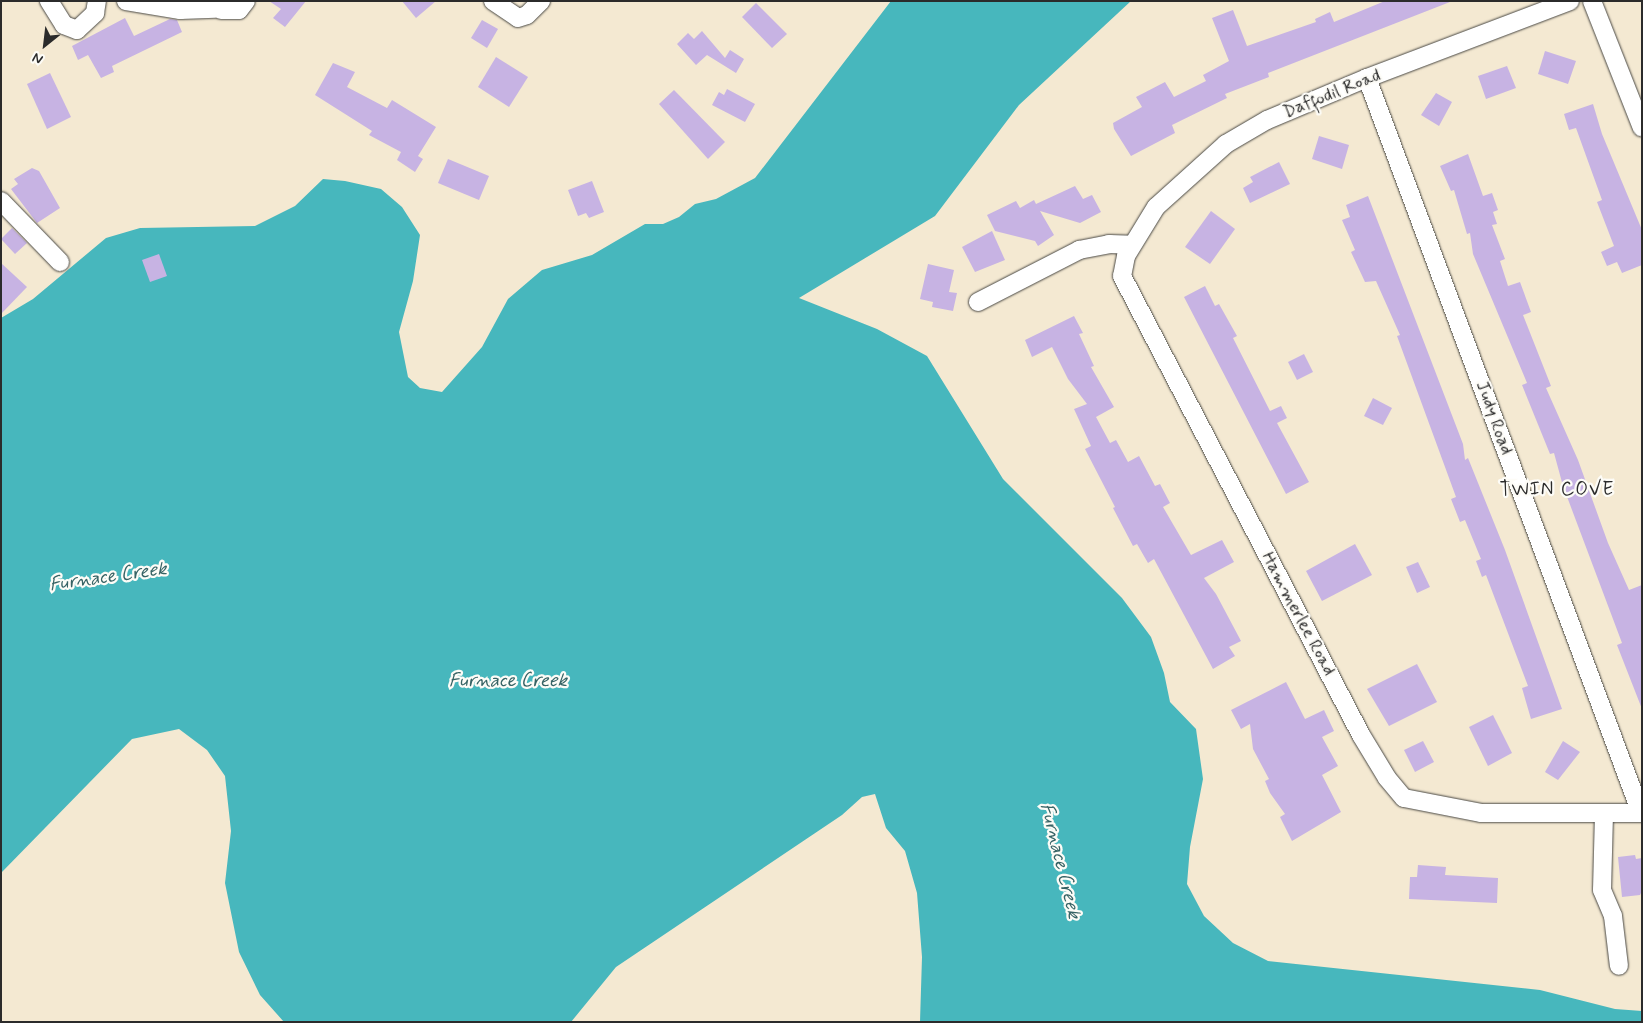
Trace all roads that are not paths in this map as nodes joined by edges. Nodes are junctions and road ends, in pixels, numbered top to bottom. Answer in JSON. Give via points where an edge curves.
{"nodes":[{"id":1,"x":49,"y":1,"type":"edge"},
{"id":2,"x":97,"y":1,"type":"edge"},
{"id":3,"x":126,"y":1,"type":"edge"},
{"id":4,"x":246,"y":1,"type":"edge"},
{"id":5,"x":493,"y":1,"type":"edge"},
{"id":6,"x":541,"y":1,"type":"edge"},
{"id":7,"x":1570,"y":1,"type":"edge"},
{"id":8,"x":1592,"y":1,"type":"edge"},
{"id":9,"x":1368,"y":78,"type":"junction"},
{"id":10,"x":1642,"y":128,"type":"edge"},
{"id":11,"x":1,"y":201,"type":"edge"},
{"id":12,"x":1132,"y":245,"type":"junction"},
{"id":13,"x":60,"y":262,"type":"dead end"},
{"id":14,"x":978,"y":302,"type":"dead end"},
{"id":15,"x":1642,"y":813,"type":"edge"},
{"id":16,"x":1604,"y":814,"type":"junction"},
{"id":17,"x":1620,"y":966,"type":"dead end"}],
"edges":[{"from":1,"to":2,"type":"street","via":[[64,25],[77,30],[95,13]]},
{"from":3,"to":4,"type":"street","via":[[180,10],[239,10]]},
{"from":5,"to":6,"type":"street","via":[[518,18]]},
{"from":7,"to":9,"type":"street","name":"Daffodil Road"},
{"from":8,"to":10,"type":"street"},
{"from":9,"to":12,"type":"street","name":"Daffodil Road","via":[[1267,120],[1226,144],[1156,206]]},
{"from":9,"to":15,"type":"street","name":"Judy Road"},
{"from":11,"to":13,"type":"street"},
{"from":12,"to":14,"type":"street","via":[[1110,244],[1079,250]]},
{"from":12,"to":16,"type":"street","name":"Hammerlee Road","via":[[1122,276],[1129,292],[1387,778],[1404,798],[1418,804],[1491,814]]},
{"from":15,"to":16,"type":"street","name":"Hammerlee Road"},
{"from":16,"to":17,"type":"street","via":[[1602,890],[1613,916]]}]}
